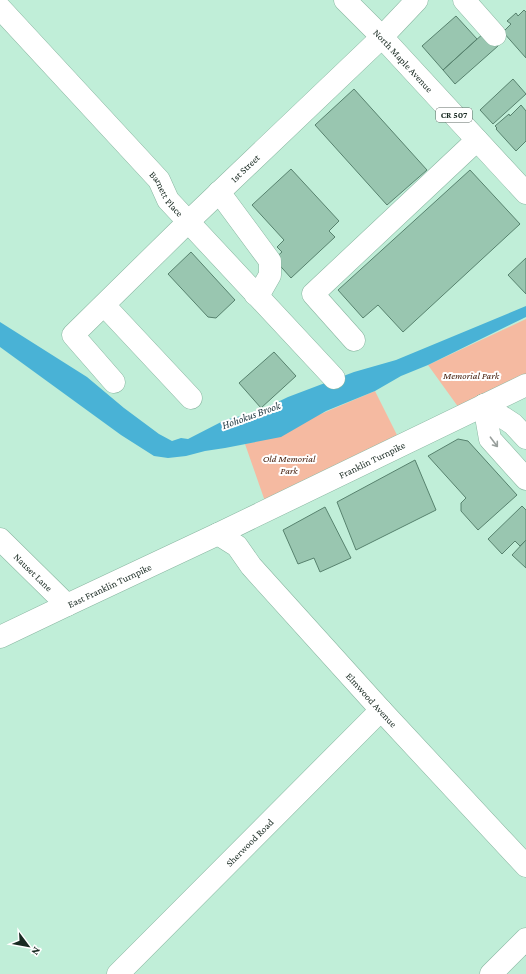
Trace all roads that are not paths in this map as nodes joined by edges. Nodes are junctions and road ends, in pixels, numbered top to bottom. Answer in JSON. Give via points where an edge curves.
{"nodes":[{"id":1,"x":345,"y":0,"type":"edge"},
{"id":2,"x":417,"y":0,"type":"edge"},
{"id":3,"x":464,"y":0,"type":"edge"},
{"id":4,"x":0,"y":8,"type":"edge"},
{"id":5,"x":495,"y":35,"type":"dead end"},
{"id":6,"x":382,"y":37,"type":"junction"},
{"id":7,"x":477,"y":140,"type":"junction"},
{"id":8,"x":219,"y":192,"type":"junction"},
{"id":9,"x":526,"y":193,"type":"edge"},
{"id":10,"x":188,"y":222,"type":"junction"},
{"id":11,"x":255,"y":294,"type":"junction"},
{"id":12,"x":104,"y":305,"type":"junction"},
{"id":13,"x":354,"y":340,"type":"dead end"},
{"id":14,"x":334,"y":378,"type":"dead end"},
{"id":15,"x":114,"y":382,"type":"dead end"},
{"id":16,"x":526,"y":385,"type":"edge"},
{"id":17,"x":191,"y":398,"type":"dead end"},
{"id":18,"x":484,"y":405,"type":"junction"},
{"id":19,"x":526,"y":438,"type":"edge"},
{"id":20,"x":526,"y":479,"type":"edge"},
{"id":21,"x":218,"y":534,"type":"junction"},
{"id":22,"x":0,"y":539,"type":"edge"},
{"id":23,"x":67,"y":605,"type":"junction"},
{"id":24,"x":0,"y":637,"type":"edge"},
{"id":25,"x":381,"y":710,"type":"junction"},
{"id":26,"x":526,"y":866,"type":"edge"},
{"id":27,"x":526,"y":939,"type":"edge"},
{"id":28,"x":118,"y":974,"type":"edge"},
{"id":29,"x":491,"y":974,"type":"edge"}],
"edges":[{"from":1,"to":6,"type":"street","name":"North Maple Avenue","number":"CR 507"},
{"from":2,"to":6,"type":"street","name":"1st Street"},
{"from":3,"to":5,"type":"street"},
{"from":4,"to":10,"type":"street","name":"Barnett Place","via":[[159,180],[168,200]]},
{"from":6,"to":7,"type":"street","name":"North Maple Avenue","number":"CR 507"},
{"from":6,"to":8,"type":"street","name":"1st Street"},
{"from":7,"to":9,"type":"street","name":"North Maple Avenue","number":"CR 507"},
{"from":7,"to":13,"type":"street","via":[[312,294]]},
{"from":8,"to":10,"type":"street","name":"1st Street"},
{"from":8,"to":11,"type":"street","via":[[270,261],[270,275],[262,289]]},
{"from":10,"to":11,"type":"street","name":"Barnett Place"},
{"from":10,"to":12,"type":"street","name":"1st Street"},
{"from":11,"to":14,"type":"street","name":"Barnett Place"},
{"from":12,"to":15,"type":"street","name":"1st Street","via":[[73,335]]},
{"from":12,"to":17,"type":"street"},
{"from":16,"to":18,"type":"street","name":"Franklin Turnpike"},
{"from":18,"to":19,"type":"street","via":[[513,424]]},
{"from":18,"to":20,"type":"street","one_way":true,"via":[[490,439]]},
{"from":18,"to":21,"type":"street","name":"Franklin Turnpike"},
{"from":21,"to":23,"type":"street","name":"East Franklin Turnpike"},
{"from":21,"to":25,"type":"street","name":"Elmwood Avenue","via":[[236,546],[250,566]]},
{"from":22,"to":23,"type":"street","name":"Nauset Lane"},
{"from":23,"to":24,"type":"street","name":"East Franklin Turnpike"},
{"from":25,"to":26,"type":"street","name":"Elmwood Avenue"},
{"from":25,"to":28,"type":"street","name":"Sherwood Road"},
{"from":27,"to":29,"type":"street"}]}
